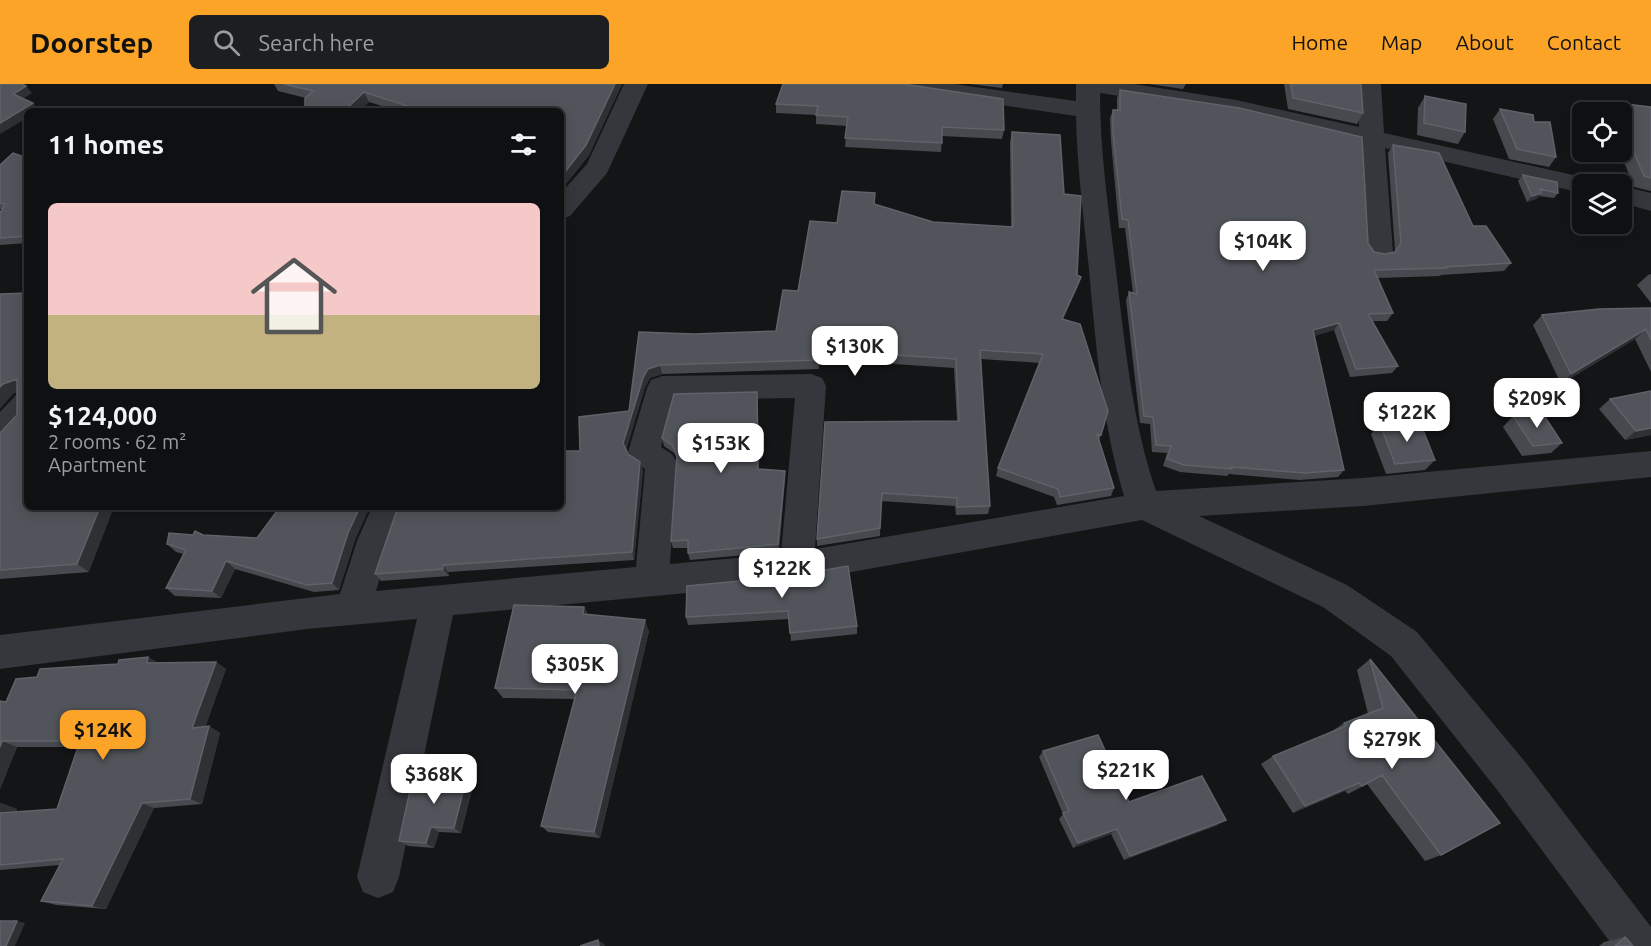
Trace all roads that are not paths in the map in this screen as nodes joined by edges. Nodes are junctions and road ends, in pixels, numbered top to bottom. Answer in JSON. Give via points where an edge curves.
{"nodes":[{"id":1,"x":636,"y":84,"type":"edge"},
{"id":2,"x":904,"y":84,"type":"edge"},
{"id":3,"x":1369,"y":84,"type":"edge"},
{"id":4,"x":1088,"y":93,"type":"edge"},
{"id":5,"x":1371,"y":136,"type":"junction"},
{"id":6,"x":1572,"y":183,"type":"edge"},
{"id":7,"x":1632,"y":197,"type":"edge"},
{"id":8,"x":1651,"y":202,"type":"edge"},
{"id":9,"x":564,"y":207,"type":"edge"},
{"id":10,"x":1379,"y":250,"type":"edge"},
{"id":11,"x":24,"y":406,"type":"edge"},
{"id":12,"x":0,"y":432,"type":"edge"},
{"id":13,"x":1651,"y":464,"type":"edge"},
{"id":14,"x":1144,"y":506,"type":"junction"},
{"id":15,"x":387,"y":510,"type":"edge"},
{"id":16,"x":797,"y":567,"type":"junction"},
{"id":17,"x":652,"y":581,"type":"junction"},
{"id":18,"x":439,"y":601,"type":"junction"},
{"id":19,"x":353,"y":609,"type":"junction"},
{"id":20,"x":0,"y":652,"type":"edge"},
{"id":21,"x":378,"y":877,"type":"dead end"},
{"id":22,"x":1639,"y":946,"type":"edge"}],
"edges":[{"from":1,"to":9,"type":"street","via":[[598,167]]},
{"from":2,"to":4,"type":"street"},
{"from":3,"to":5,"type":"street"},
{"from":4,"to":5,"type":"street","via":[[1236,107]]},
{"from":4,"to":14,"type":"street","via":[[1090,158],[1116,395],[1130,465]]},
{"from":5,"to":6,"type":"street"},
{"from":5,"to":10,"type":"street"},
{"from":7,"to":8,"type":"street"},
{"from":11,"to":12,"type":"street"},
{"from":13,"to":14,"type":"street","via":[[1364,492]]},
{"from":14,"to":16,"type":"street"},
{"from":14,"to":22,"type":"street","via":[[1335,596],[1404,644],[1512,777]]},
{"from":15,"to":19,"type":"street"},
{"from":16,"to":17,"type":"street"},
{"from":16,"to":17,"type":"street","via":[[812,386],[662,388],[644,452],[661,463]]},
{"from":17,"to":18,"type":"street"},
{"from":18,"to":19,"type":"street"},
{"from":18,"to":21,"type":"street"},
{"from":19,"to":20,"type":"street"}]}
